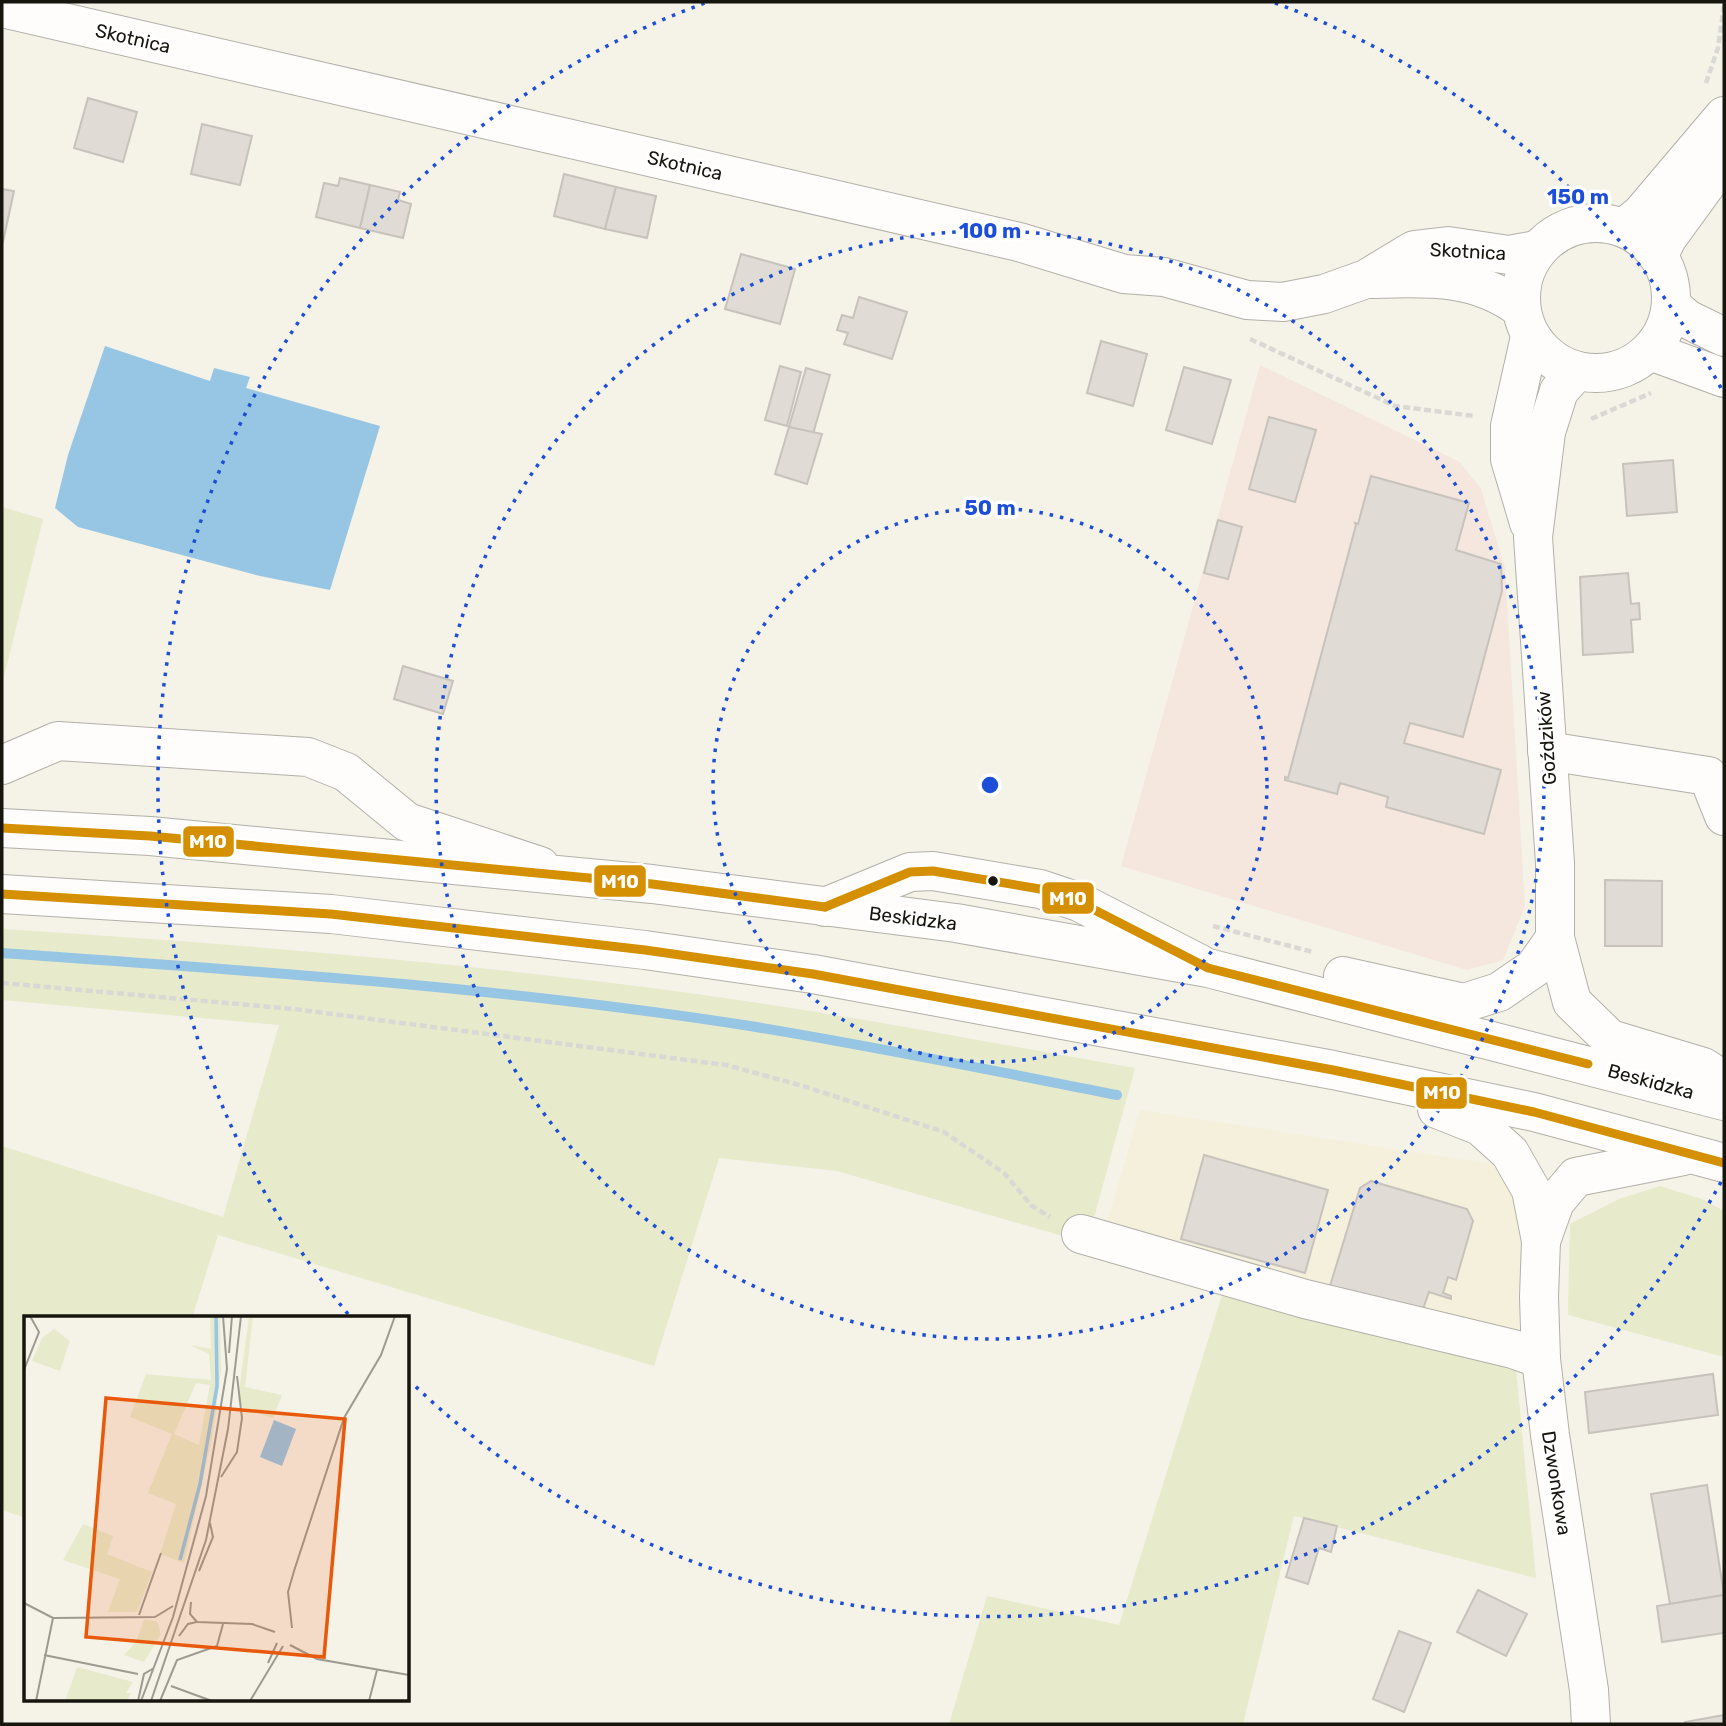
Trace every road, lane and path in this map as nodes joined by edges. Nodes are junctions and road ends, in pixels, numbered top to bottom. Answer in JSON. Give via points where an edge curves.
{"nodes":[{"id":1,"x":2,"y":8,"type":"edge"},
{"id":2,"x":1724,"y":116,"type":"edge"},
{"id":3,"x":1724,"y":132,"type":"edge"},
{"id":4,"x":1623,"y":228,"type":"junction"},
{"id":5,"x":1536,"y":250,"type":"junction"},
{"id":6,"x":1658,"y":256,"type":"junction"},
{"id":7,"x":1366,"y":278,"type":"junction"},
{"id":8,"x":1671,"y":305,"type":"junction"},
{"id":9,"x":1525,"y":323,"type":"junction"},
{"id":10,"x":1241,"y":336,"type":"dead end"},
{"id":11,"x":1724,"y":337,"type":"edge"},
{"id":12,"x":1650,"y":351,"type":"junction"},
{"id":13,"x":1576,"y":372,"type":"junction"},
{"id":14,"x":1724,"y":378,"type":"edge"},
{"id":15,"x":1659,"y":389,"type":"dead end"},
{"id":16,"x":1483,"y":419,"type":"dead end"},
{"id":17,"x":1583,"y":423,"type":"dead end"},
{"id":18,"x":1533,"y":537,"type":"junction"},
{"id":19,"x":1547,"y":751,"type":"junction"},
{"id":20,"x":2,"y":765,"type":"edge"},
{"id":21,"x":1724,"y":816,"type":"edge"},
{"id":22,"x":2,"y":828,"type":"edge"},
{"id":23,"x":575,"y":877,"type":"junction"},
{"id":24,"x":2,"y":894,"type":"edge"},
{"id":25,"x":1210,"y":925,"type":"dead end"},
{"id":26,"x":1555,"y":938,"type":"junction"},
{"id":27,"x":1315,"y":953,"type":"dead end"},
{"id":28,"x":1209,"y":968,"type":"junction"},
{"id":29,"x":2,"y":983,"type":"edge"},
{"id":30,"x":1333,"y":1070,"type":"junction"},
{"id":31,"x":1724,"y":1080,"type":"edge"},
{"id":32,"x":1724,"y":1101,"type":"edge"},
{"id":33,"x":1708,"y":1158,"type":"edge"},
{"id":34,"x":1081,"y":1234,"type":"joint"},
{"id":35,"x":1541,"y":1241,"type":"junction"},
{"id":36,"x":1541,"y":1359,"type":"junction"},
{"id":37,"x":1591,"y":1724,"type":"edge"}],
"edges":[{"from":1,"to":7,"type":"main road","name":"Skotnica","via":[[1019,242],[1124,274],[1164,277],[1247,300],[1283,302],[1324,294]]},
{"from":2,"to":4,"type":"main road","via":[[1641,214]]},
{"from":3,"to":6,"type":"main road","via":[[1713,174]]},
{"from":4,"to":5,"type":"main road","via":[[1596,222],[1569,227]]},
{"from":4,"to":6,"type":"main road"},
{"from":5,"to":7,"type":"main road","name":"Skotnica","via":[[1509,255],[1448,246],[1425,248]]},
{"from":5,"to":9,"type":"main road","via":[[1522,278]]},
{"from":6,"to":8,"type":"main road","via":[[1669,279]]},
{"from":7,"to":9,"type":"main road","name":"Skotnica","via":[[1472,283],[1501,294]]},
{"from":8,"to":11,"type":"main road","via":[[1687,319]]},
{"from":8,"to":12,"type":"main road","via":[[1664,330]]},
{"from":9,"to":13,"type":"main road","via":[[1547,357]]},
{"from":9,"to":18,"type":"main road","name":"Goździków","via":[[1510,426],[1510,459]]},
{"from":10,"to":16,"type":"path","via":[[1395,406]]},
{"from":12,"to":13,"type":"main road","via":[[1611,373]]},
{"from":12,"to":14,"type":"main road"},
{"from":13,"to":18,"type":"main road","name":"Goździków","via":[[1559,391],[1546,432]]},
{"from":15,"to":17,"type":"path"},
{"from":18,"to":19,"type":"main road","name":"Goździków"},
{"from":19,"to":21,"type":"main road","via":[[1708,776]]},
{"from":19,"to":26,"type":"main road","name":"Goździków"},
{"from":20,"to":23,"type":"main road","via":[[58,741],[308,757],[346,772],[407,822]]},
{"from":22,"to":23,"type":"main road","name":"Beskidzka","via":[[150,836]]},
{"from":23,"to":28,"type":"main road","name":"Beskidzka","via":[[956,923]]},
{"from":24,"to":30,"type":"main road","via":[[331,914],[645,950],[813,974]]},
{"from":25,"to":27,"type":"path"},
{"from":26,"to":28,"type":"main road","via":[[1534,968],[1499,992],[1464,1003],[1308,968]]},
{"from":26,"to":31,"type":"main road","name":"Goździków","via":[[1572,1002],[1610,1039],[1703,1067]]},
{"from":28,"to":32,"type":"main road","name":"Beskidzka"},
{"from":29,"to":34,"type":"path","via":[[294,1009],[726,1065],[944,1132],[1003,1173],[1032,1206]]},
{"from":30,"to":33,"type":"main road","via":[[1534,1112]]},
{"from":30,"to":35,"type":"main road","via":[[1480,1126],[1510,1153],[1531,1190]]},
{"from":33,"to":35,"type":"main road","via":[[1576,1177],[1555,1202]]},
{"from":34,"to":36,"type":"main road","via":[[1305,1299]]},
{"from":35,"to":36,"type":"main road","name":"Dzwonkowa"},
{"from":36,"to":37,"type":"main road","name":"Dzwonkowa"}]}
